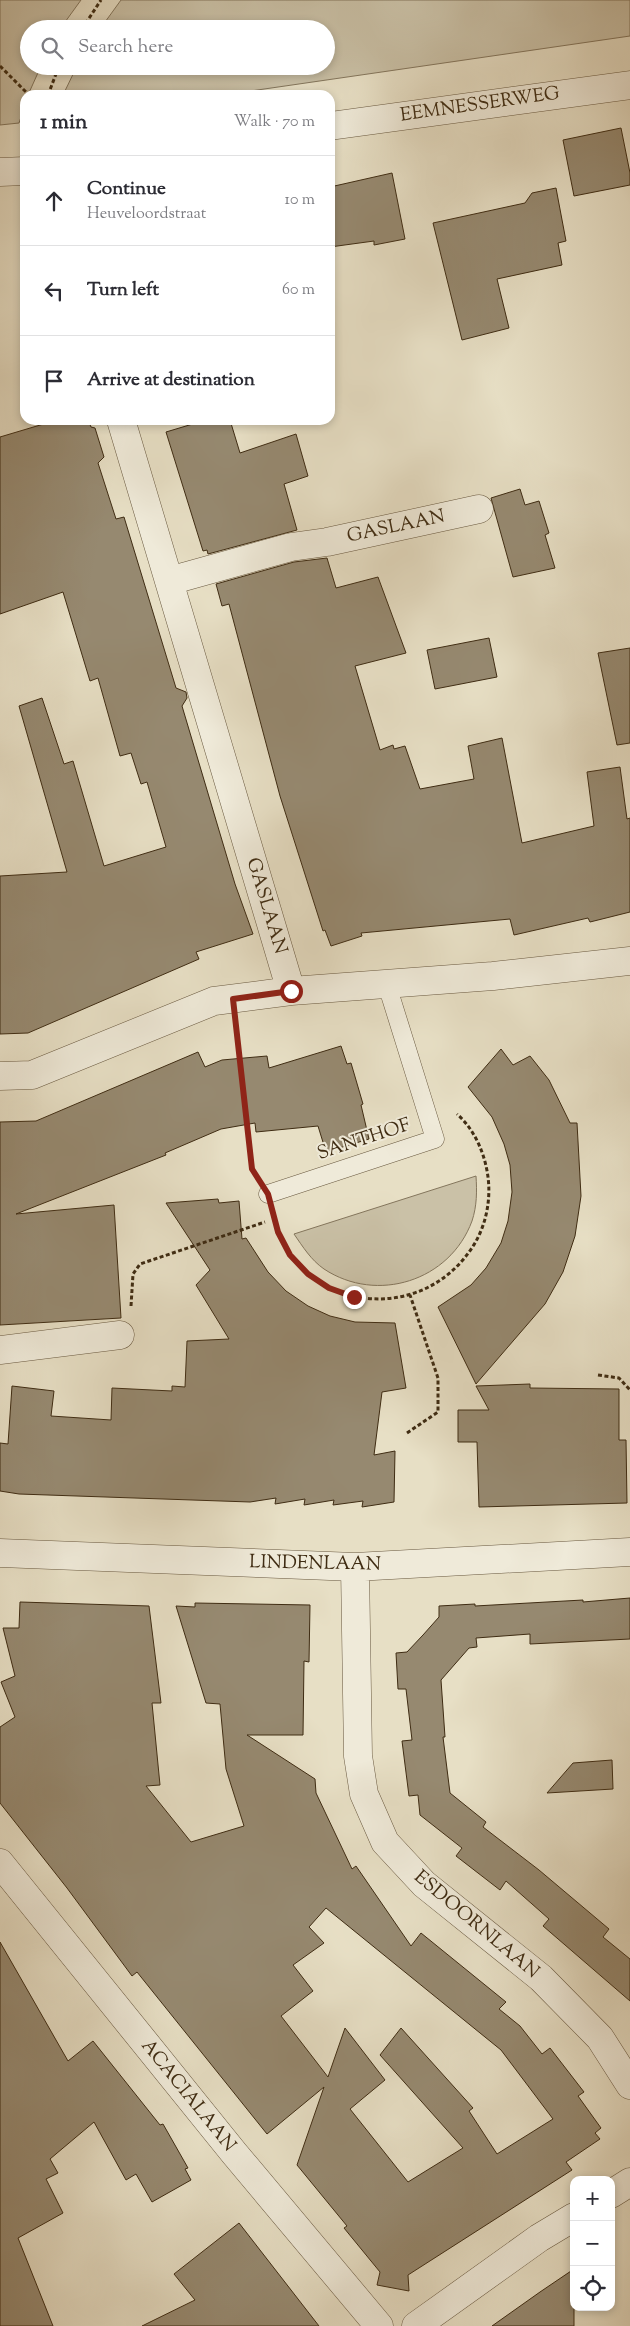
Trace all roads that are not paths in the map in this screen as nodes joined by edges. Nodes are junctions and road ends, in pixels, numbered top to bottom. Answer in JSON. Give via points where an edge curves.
{"nodes":[{"id":1,"x":630,"y":85,"type":"edge"},
{"id":2,"x":335,"y":125,"type":"edge"},
{"id":3,"x":20,"y":171,"type":"edge"},
{"id":4,"x":0,"y":172,"type":"edge"},
{"id":5,"x":122,"y":425,"type":"edge"},
{"id":6,"x":479,"y":509,"type":"dead end"},
{"id":7,"x":169,"y":581,"type":"junction"},
{"id":8,"x":630,"y":961,"type":"edge"},
{"id":9,"x":387,"y":986,"type":"junction"},
{"id":10,"x":291,"y":991,"type":"junction"},
{"id":11,"x":0,"y":1076,"type":"edge"},
{"id":12,"x":268,"y":1194,"type":"road end"},
{"id":13,"x":120,"y":1336,"type":"road end"},
{"id":14,"x":0,"y":1350,"type":"edge"},
{"id":15,"x":630,"y":1552,"type":"edge"},
{"id":16,"x":0,"y":1553,"type":"edge"},
{"id":17,"x":355,"y":1567,"type":"junction"},
{"id":18,"x":0,"y":1863,"type":"edge"},
{"id":19,"x":630,"y":2085,"type":"edge"},
{"id":20,"x":630,"y":2182,"type":"edge"},
{"id":21,"x":615,"y":2191,"type":"edge"},
{"id":22,"x":570,"y":2219,"type":"edge"},
{"id":23,"x":379,"y":2326,"type":"edge"},
{"id":24,"x":416,"y":2326,"type":"edge"}],
"edges":[{"from":1,"to":2,"type":"street","name":"EEMNESSERWEG"},
{"from":3,"to":4,"type":"street"},
{"from":5,"to":7,"type":"street","name":"GASLAAN"},
{"from":6,"to":7,"type":"street","name":"GASLAAN","via":[[291,547]]},
{"from":7,"to":10,"type":"street","name":"GASLAAN"},
{"from":8,"to":9,"type":"street"},
{"from":9,"to":10,"type":"street"},
{"from":9,"to":12,"type":"lane","name":"SANTHOF","via":[[435,1139]]},
{"from":10,"to":11,"type":"street","via":[[214,1001],[32,1075]]},
{"from":13,"to":14,"type":"street"},
{"from":15,"to":17,"type":"street","name":"LINDENLAAN"},
{"from":16,"to":17,"type":"street","name":"LINDENLAAN"},
{"from":17,"to":19,"type":"street","name":"ESDOORNLAAN","via":[[358,1756],[364,1794],[385,1842],[424,1884],[541,1978],[600,2038]]},
{"from":18,"to":23,"type":"street","name":"ACACIALAAN","via":[[234,2153]]},
{"from":20,"to":21,"type":"street"},
{"from":22,"to":24,"type":"street"}]}
